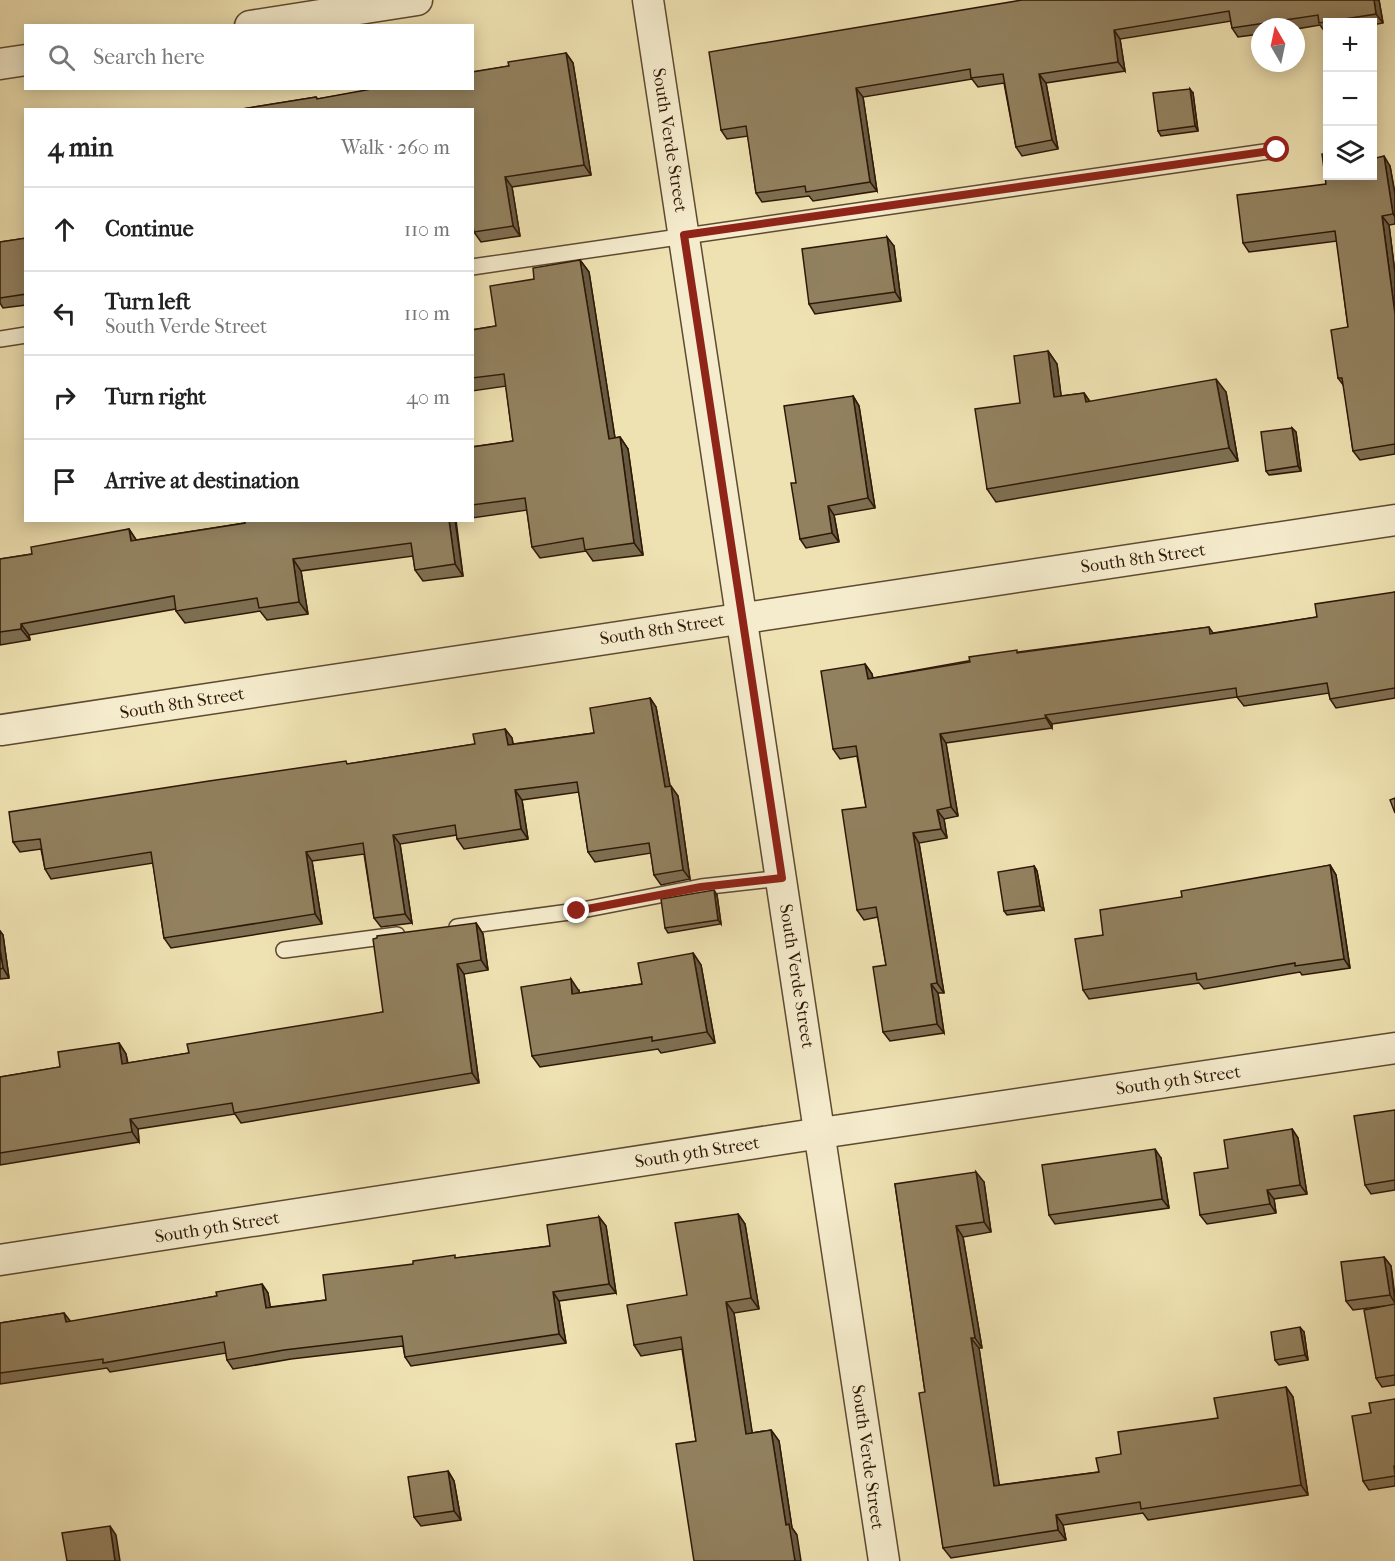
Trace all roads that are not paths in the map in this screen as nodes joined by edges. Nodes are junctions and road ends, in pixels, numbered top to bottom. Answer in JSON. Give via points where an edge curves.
{"nodes":[{"id":1,"x":417,"y":0,"type":"edge"},
{"id":2,"x":648,"y":0,"type":"edge"},
{"id":3,"x":263,"y":24,"type":"edge"},
{"id":4,"x":24,"y":60,"type":"edge"},
{"id":5,"x":0,"y":64,"type":"edge"},
{"id":6,"x":1277,"y":150,"type":"dead end"},
{"id":7,"x":684,"y":235,"type":"junction"},
{"id":8,"x":474,"y":267,"type":"edge"},
{"id":9,"x":24,"y":335,"type":"edge"},
{"id":10,"x":0,"y":339,"type":"edge"},
{"id":11,"x":1395,"y":520,"type":"edge"},
{"id":12,"x":743,"y":617,"type":"junction"},
{"id":13,"x":2,"y":730,"type":"dead end"},
{"id":14,"x":782,"y":878,"type":"junction"},
{"id":15,"x":438,"y":929,"type":"edge"},
{"id":16,"x":414,"y":933,"type":"edge"},
{"id":17,"x":284,"y":950,"type":"dead end"},
{"id":18,"x":1395,"y":1048,"type":"edge"},
{"id":19,"x":821,"y":1133,"type":"junction"},
{"id":20,"x":0,"y":1260,"type":"edge"},
{"id":21,"x":884,"y":1561,"type":"edge"}],
"edges":[{"from":1,"to":3,"type":"street"},
{"from":2,"to":7,"type":"street","name":"South Verde Street"},
{"from":4,"to":5,"type":"street"},
{"from":6,"to":7,"type":"lane"},
{"from":7,"to":8,"type":"lane"},
{"from":7,"to":12,"type":"street","name":"South Verde Street"},
{"from":9,"to":10,"type":"lane"},
{"from":11,"to":12,"type":"street","name":"South 8th Street"},
{"from":12,"to":13,"type":"street","name":"South 8th Street"},
{"from":12,"to":14,"type":"street","name":"South Verde Street"},
{"from":14,"to":15,"type":"lane"},
{"from":14,"to":19,"type":"street","name":"South Verde Street"},
{"from":16,"to":17,"type":"lane"},
{"from":18,"to":19,"type":"street","name":"South 9th Street"},
{"from":19,"to":20,"type":"street","name":"South 9th Street"},
{"from":19,"to":21,"type":"street","name":"South Verde Street"}]}
